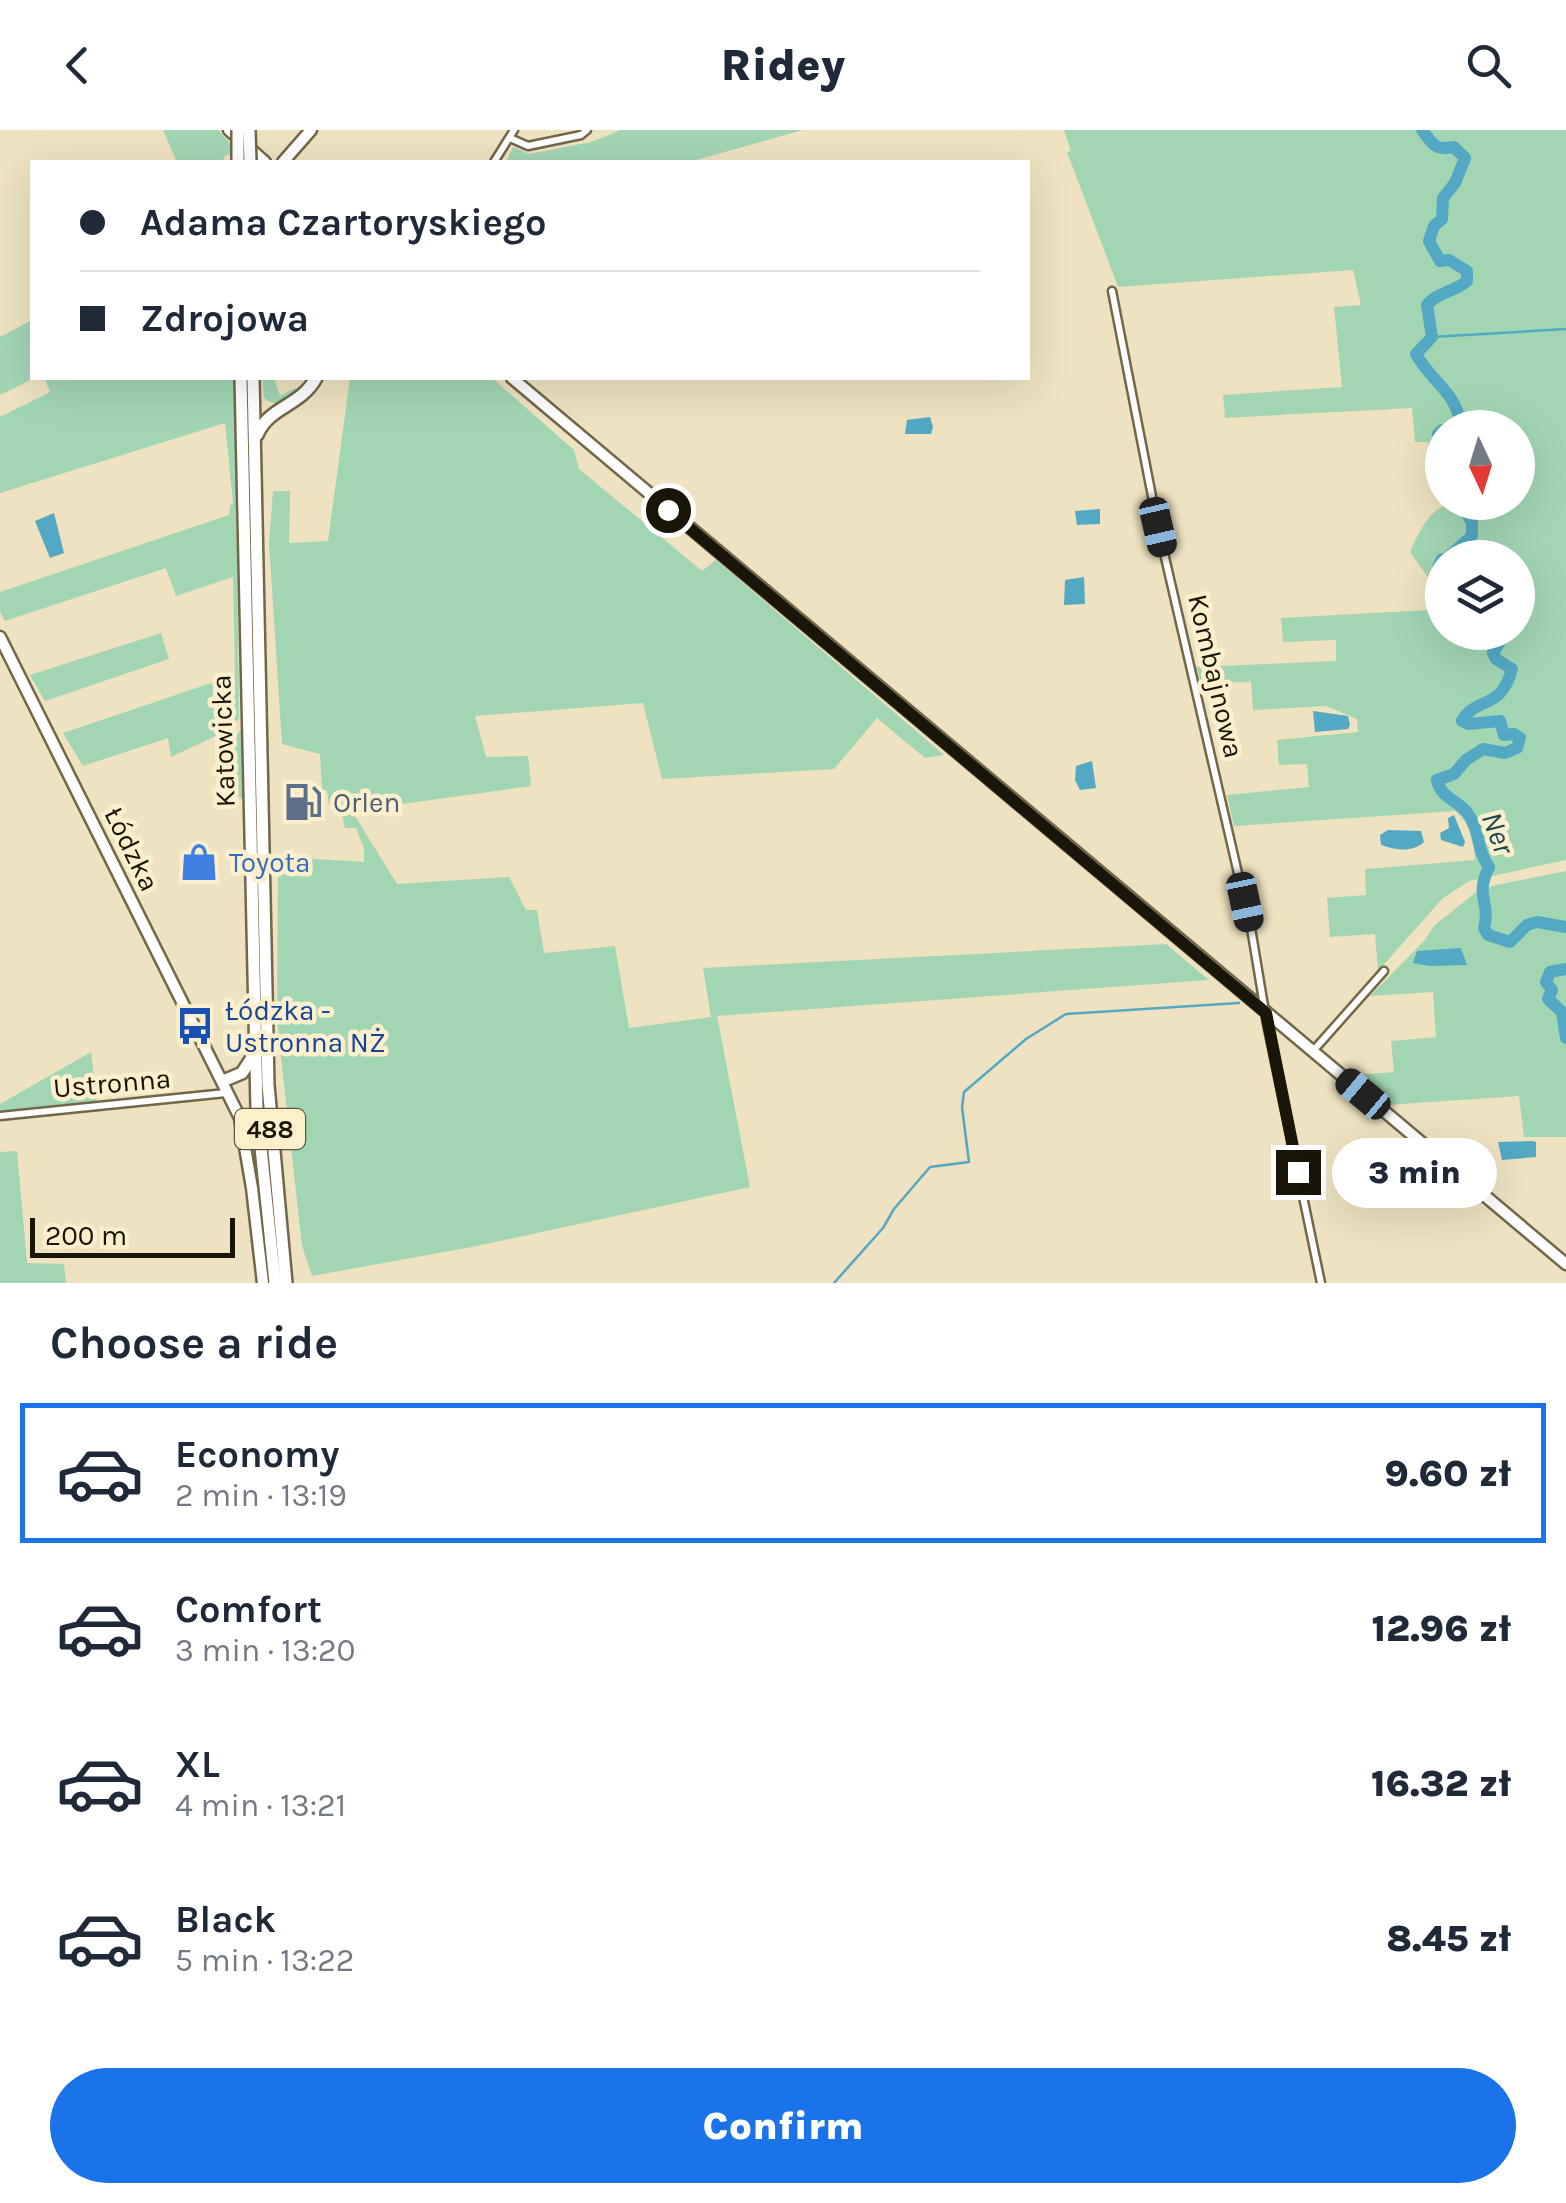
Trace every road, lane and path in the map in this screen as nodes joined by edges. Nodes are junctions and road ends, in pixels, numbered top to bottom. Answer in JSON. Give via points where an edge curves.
{"nodes":[{"id":1,"x":229,"y":130,"type":"edge"},
{"id":2,"x":238,"y":130,"type":"edge"},
{"id":3,"x":249,"y":130,"type":"edge"},
{"id":4,"x":311,"y":130,"type":"edge"},
{"id":5,"x":586,"y":130,"type":"edge"},
{"id":6,"x":512,"y":134,"type":"edge"},
{"id":7,"x":238,"y":160,"type":"edge"},
{"id":8,"x":250,"y":160,"type":"edge"},
{"id":9,"x":263,"y":160,"type":"edge"},
{"id":10,"x":285,"y":160,"type":"edge"},
{"id":11,"x":495,"y":160,"type":"edge"},
{"id":12,"x":1112,"y":290,"type":"dead end"},
{"id":13,"x":241,"y":380,"type":"edge"},
{"id":14,"x":314,"y":380,"type":"edge"},
{"id":15,"x":514,"y":380,"type":"edge"},
{"id":16,"x":253,"y":383,"type":"edge"},
{"id":17,"x":281,"y":409,"type":"junction"},
{"id":18,"x":254,"y":443,"type":"junction"},
{"id":19,"x":0,"y":638,"type":"edge"},
{"id":20,"x":1384,"y":971,"type":"dead end"},
{"id":21,"x":1266,"y":1013,"type":"junction"},
{"id":22,"x":1312,"y":1052,"type":"junction"},
{"id":23,"x":255,"y":1053,"type":"junction"},
{"id":24,"x":225,"y":1087,"type":"junction"},
{"id":25,"x":0,"y":1116,"type":"edge"},
{"id":26,"x":1566,"y":1264,"type":"edge"},
{"id":27,"x":263,"y":1283,"type":"edge"},
{"id":28,"x":274,"y":1283,"type":"edge"},
{"id":29,"x":286,"y":1283,"type":"edge"},
{"id":30,"x":1321,"y":1283,"type":"edge"}],
"edges":[{"from":1,"to":9,"type":"street"},
{"from":2,"to":7,"type":"main road","bridge":true},
{"from":3,"to":8,"type":"main road","bridge":true},
{"from":4,"to":10,"type":"street"},
{"from":5,"to":6,"type":"street","via":[[528,146]]},
{"from":6,"to":11,"type":"street"},
{"from":12,"to":21,"type":"street","name":"Kombajnowa"},
{"from":13,"to":23,"type":"main road","name":"Katowicka","number":"488"},
{"from":14,"to":17,"type":"main road","via":[[298,401]]},
{"from":15,"to":21,"type":"street"},
{"from":16,"to":17,"type":"main road","via":[[263,403]]},
{"from":16,"to":18,"type":"main road","name":"Katowicka","number":"488"},
{"from":17,"to":18,"type":"main road","via":[[263,422]]},
{"from":18,"to":29,"type":"main road","name":"Katowicka","number":"488","via":[[268,1085]]},
{"from":19,"to":24,"type":"street","name":"Łódzka"},
{"from":20,"to":22,"type":"street"},
{"from":21,"to":22,"type":"street"},
{"from":21,"to":30,"type":"street","name":"Kombajnowa"},
{"from":22,"to":26,"type":"street"},
{"from":23,"to":24,"type":"main road"},
{"from":23,"to":28,"type":"main road","name":"Katowicka","number":"488"},
{"from":24,"to":25,"type":"street","name":"Ustronna","via":[[212,1096]]},
{"from":24,"to":27,"type":"street","name":"Łódzka","via":[[245,1141]]}]}
